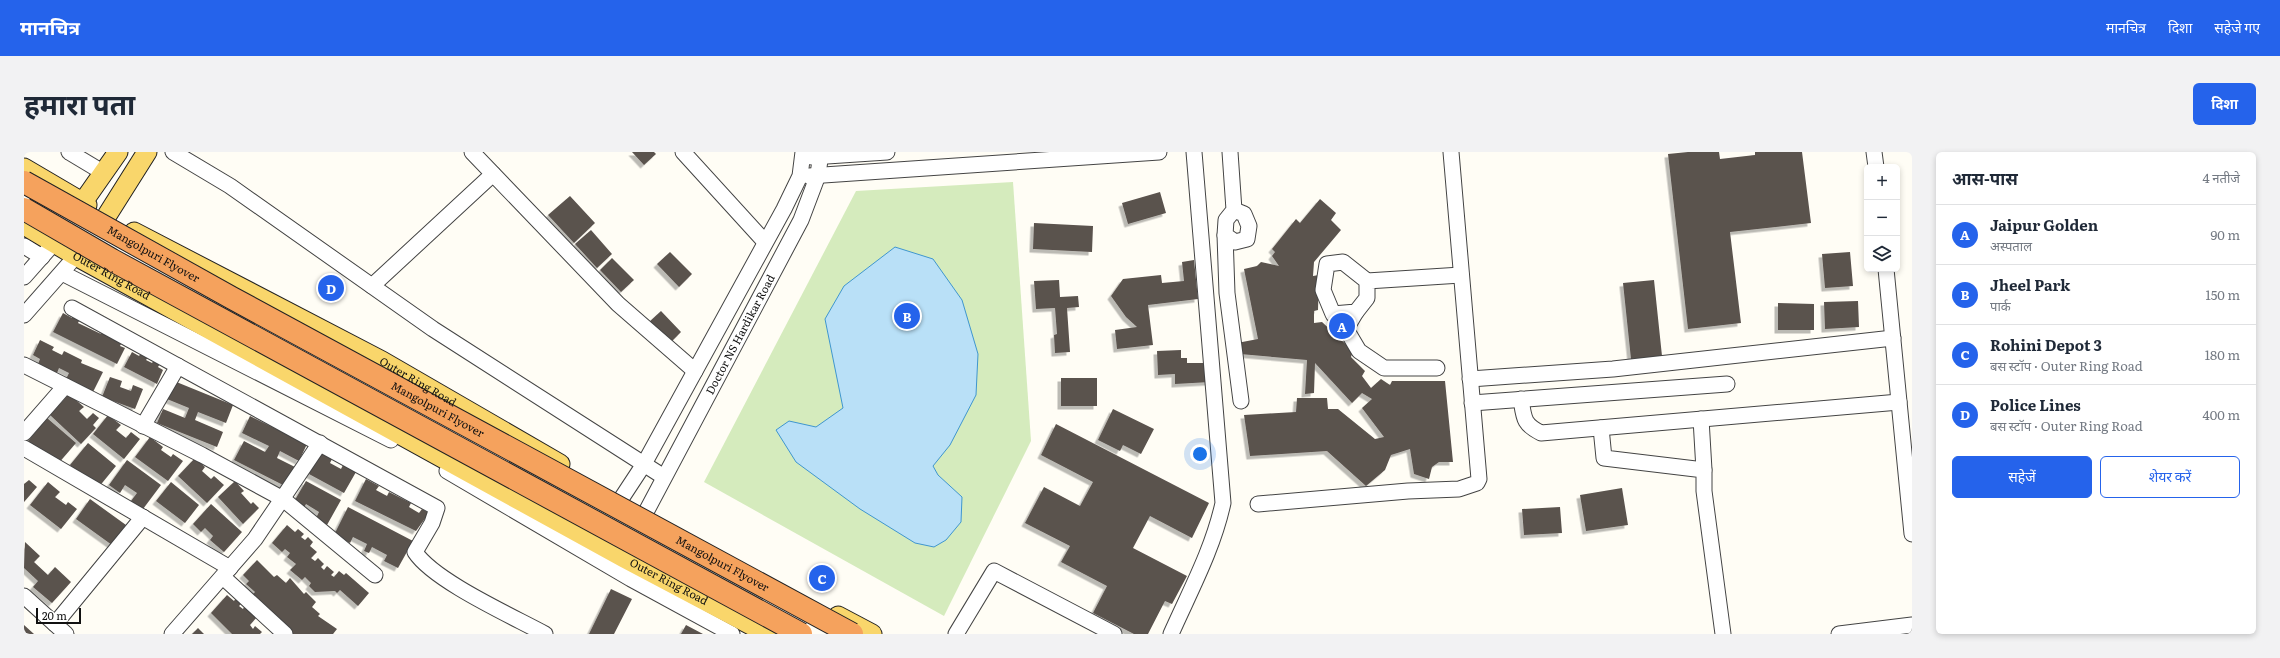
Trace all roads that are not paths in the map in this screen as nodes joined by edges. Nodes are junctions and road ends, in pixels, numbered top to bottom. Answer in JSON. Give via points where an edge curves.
{"nodes":[{"id":1,"x":69,"y":152,"type":"edge"},
{"id":2,"x":118,"y":152,"type":"edge"},
{"id":3,"x":147,"y":152,"type":"edge"},
{"id":4,"x":173,"y":152,"type":"edge"},
{"id":5,"x":472,"y":152,"type":"edge"},
{"id":6,"x":683,"y":152,"type":"edge"},
{"id":7,"x":887,"y":152,"type":"edge"},
{"id":8,"x":1159,"y":152,"type":"edge"},
{"id":9,"x":1194,"y":152,"type":"edge"},
{"id":10,"x":1230,"y":152,"type":"edge"},
{"id":11,"x":1451,"y":152,"type":"edge"},
{"id":12,"x":1874,"y":152,"type":"edge"},
{"id":13,"x":802,"y":154,"type":"edge"},
{"id":14,"x":821,"y":154,"type":"edge"},
{"id":15,"x":992,"y":158,"type":"edge"},
{"id":16,"x":1876,"y":164,"type":"edge"},
{"id":17,"x":24,"y":168,"type":"edge"},
{"id":18,"x":104,"y":173,"type":"junction"},
{"id":19,"x":493,"y":174,"type":"junction"},
{"id":20,"x":818,"y":175,"type":"junction"},
{"id":21,"x":800,"y":176,"type":"junction"},
{"id":22,"x":24,"y":182,"type":"edge"},
{"id":23,"x":82,"y":202,"type":"junction"},
{"id":24,"x":24,"y":209,"type":"edge"},
{"id":25,"x":1234,"y":210,"type":"junction"},
{"id":26,"x":106,"y":217,"type":"junction"},
{"id":27,"x":24,"y":225,"type":"edge"},
{"id":28,"x":1225,"y":235,"type":"junction"},
{"id":29,"x":765,"y":242,"type":"junction"},
{"id":30,"x":24,"y":246,"type":"edge"},
{"id":31,"x":48,"y":250,"type":"junction"},
{"id":32,"x":76,"y":256,"type":"junction"},
{"id":33,"x":1886,"y":272,"type":"edge"},
{"id":34,"x":62,"y":273,"type":"junction"},
{"id":35,"x":1461,"y":275,"type":"junction"},
{"id":36,"x":24,"y":277,"type":"edge"},
{"id":37,"x":1367,"y":281,"type":"junction"},
{"id":38,"x":372,"y":286,"type":"junction"},
{"id":39,"x":240,"y":287,"type":"junction"},
{"id":40,"x":72,"y":308,"type":"dead end"},
{"id":41,"x":1356,"y":312,"type":"junction"},
{"id":42,"x":24,"y":315,"type":"edge"},
{"id":43,"x":219,"y":334,"type":"junction"},
{"id":44,"x":1893,"y":338,"type":"junction"},
{"id":45,"x":24,"y":365,"type":"edge"},
{"id":46,"x":178,"y":366,"type":"junction"},
{"id":47,"x":1437,"y":368,"type":"dead end"},
{"id":48,"x":695,"y":371,"type":"junction"},
{"id":49,"x":1470,"y":379,"type":"junction"},
{"id":50,"x":1727,"y":384,"type":"dead end"},
{"id":51,"x":65,"y":386,"type":"junction"},
{"id":52,"x":1521,"y":399,"type":"junction"},
{"id":53,"x":1241,"y":401,"type":"dead end"},
{"id":54,"x":1899,"y":402,"type":"junction"},
{"id":55,"x":1472,"y":403,"type":"junction"},
{"id":56,"x":1700,"y":419,"type":"junction"},
{"id":57,"x":143,"y":426,"type":"junction"},
{"id":58,"x":1601,"y":428,"type":"junction"},
{"id":59,"x":502,"y":431,"type":"junction"},
{"id":60,"x":24,"y":433,"type":"edge"},
{"id":61,"x":320,"y":443,"type":"junction"},
{"id":62,"x":24,"y":448,"type":"edge"},
{"id":63,"x":644,"y":464,"type":"junction"},
{"id":64,"x":1704,"y":470,"type":"junction"},
{"id":65,"x":475,"y":475,"type":"junction"},
{"id":66,"x":664,"y":477,"type":"junction"},
{"id":67,"x":283,"y":499,"type":"junction"},
{"id":68,"x":622,"y":499,"type":"junction"},
{"id":69,"x":1258,"y":504,"type":"dead end"},
{"id":70,"x":646,"y":512,"type":"junction"},
{"id":71,"x":143,"y":517,"type":"junction"},
{"id":72,"x":1912,"y":534,"type":"edge"},
{"id":73,"x":227,"y":572,"type":"junction"},
{"id":74,"x":758,"y":572,"type":"junction"},
{"id":75,"x":375,"y":575,"type":"dead end"},
{"id":76,"x":24,"y":596,"type":"edge"},
{"id":77,"x":55,"y":624,"type":"junction"},
{"id":78,"x":1912,"y":625,"type":"edge"},
{"id":79,"x":736,"y":627,"type":"edge"},
{"id":80,"x":66,"y":634,"type":"edge"},
{"id":81,"x":172,"y":634,"type":"edge"},
{"id":82,"x":285,"y":634,"type":"edge"},
{"id":83,"x":545,"y":634,"type":"edge"},
{"id":84,"x":768,"y":634,"type":"edge"},
{"id":85,"x":801,"y":634,"type":"edge"},
{"id":86,"x":852,"y":634,"type":"edge"},
{"id":87,"x":872,"y":634,"type":"edge"},
{"id":88,"x":956,"y":634,"type":"edge"},
{"id":89,"x":1114,"y":634,"type":"edge"},
{"id":90,"x":1171,"y":634,"type":"edge"},
{"id":91,"x":1723,"y":634,"type":"edge"},
{"id":92,"x":1839,"y":634,"type":"edge"}],
"edges":[{"from":1,"to":18,"type":"street"},
{"from":2,"to":18,"type":"main road"},
{"from":3,"to":26,"type":"main road"},
{"from":4,"to":38,"type":"street","via":[[230,186]]},
{"from":5,"to":19,"type":"street"},
{"from":6,"to":29,"type":"street"},
{"from":7,"to":14,"type":"street"},
{"from":8,"to":15,"type":"street"},
{"from":9,"to":90,"type":"street","via":[[1223,503],[1210,548]]},
{"from":10,"to":25,"type":"street"},
{"from":11,"to":35,"type":"street"},
{"from":12,"to":16,"type":"street"},
{"from":13,"to":14,"type":"street"},
{"from":13,"to":21,"type":"street","name":"Doctor NS Hardikar Road"},
{"from":14,"to":20,"type":"street","name":"Doctor NS Hardikar Road"},
{"from":15,"to":20,"type":"street"},
{"from":17,"to":23,"type":"main road","name":"Outer Ring Road"},
{"from":18,"to":23,"type":"main road"},
{"from":19,"to":38,"type":"street"},
{"from":19,"to":48,"type":"street","via":[[618,304]]},
{"from":20,"to":21,"type":"street"},
{"from":20,"to":66,"type":"street","name":"Doctor NS Hardikar Road","via":[[801,220]]},
{"from":21,"to":29,"type":"street","name":"Doctor NS Hardikar Road"},
{"from":22,"to":86,"type":"highway","name":"Mangolpuri Flyover","bridge":true},
{"from":23,"to":26,"type":"main road","name":"Outer Ring Road"},
{"from":24,"to":85,"type":"highway","bridge":true,"via":[[112,260]]},
{"from":25,"to":28,"type":"street","via":[[1226,220]]},
{"from":25,"to":28,"type":"street","via":[[1244,214],[1249,226],[1247,239],[1235,242]]},
{"from":26,"to":39,"type":"main road","name":"Outer Ring Road"},
{"from":27,"to":31,"type":"main road","name":"Outer Ring Road"},
{"from":28,"to":53,"type":"street","via":[[1227,293]]},
{"from":29,"to":48,"type":"street","name":"Doctor NS Hardikar Road"},
{"from":30,"to":31,"type":"street"},
{"from":31,"to":32,"type":"main road","name":"Outer Ring Road"},
{"from":31,"to":36,"type":"street"},
{"from":32,"to":34,"type":"street"},
{"from":32,"to":43,"type":"main road","name":"Outer Ring Road"},
{"from":33,"to":44,"type":"street"},
{"from":34,"to":42,"type":"street"},
{"from":34,"to":79,"type":"street","via":[[420,455],[631,579]]},
{"from":35,"to":37,"type":"street"},
{"from":35,"to":49,"type":"street"},
{"from":37,"to":41,"type":"street","via":[[1367,298]]},
{"from":37,"to":41,"type":"street","via":[[1343,262],[1327,264],[1323,290],[1333,314]]},
{"from":38,"to":63,"type":"street"},
{"from":39,"to":43,"type":"main road"},
{"from":39,"to":59,"type":"main road","name":"Outer Ring Road","via":[[382,361]]},
{"from":40,"to":46,"type":"street"},
{"from":41,"to":47,"type":"street","via":[[1346,328],[1359,351],[1384,368]]},
{"from":43,"to":65,"type":"main road","name":"Outer Ring Road"},
{"from":44,"to":49,"type":"street","via":[[1613,369]]},
{"from":44,"to":54,"type":"street"},
{"from":45,"to":51,"type":"street"},
{"from":46,"to":57,"type":"street"},
{"from":46,"to":61,"type":"street"},
{"from":48,"to":63,"type":"street","name":"Doctor NS Hardikar Road"},
{"from":49,"to":55,"type":"street"},
{"from":50,"to":52,"type":"street"},
{"from":51,"to":57,"type":"street"},
{"from":51,"to":60,"type":"street"},
{"from":52,"to":55,"type":"street"},
{"from":52,"to":58,"type":"street","via":[[1524,420],[1530,428],[1541,433]]},
{"from":54,"to":56,"type":"street"},
{"from":54,"to":72,"type":"street"},
{"from":55,"to":69,"type":"street","via":[[1479,479],[1473,486]]},
{"from":56,"to":58,"type":"street"},
{"from":56,"to":64,"type":"street"},
{"from":57,"to":67,"type":"street"},
{"from":58,"to":64,"type":"street","via":[[1604,458]]},
{"from":59,"to":65,"type":"main road"},
{"from":59,"to":68,"type":"main road","name":"Outer Ring Road"},
{"from":61,"to":67,"type":"street"},
{"from":61,"to":83,"type":"street","via":[[437,508],[432,523],[415,552],[420,559],[449,582]]},
{"from":62,"to":71,"type":"street"},
{"from":63,"to":66,"type":"street"},
{"from":63,"to":68,"type":"street","name":"Doctor NS Hardikar Road"},
{"from":64,"to":91,"type":"street","via":[[1704,491]]},
{"from":65,"to":79,"type":"main road","name":"Outer Ring Road"},
{"from":66,"to":70,"type":"street","name":"Doctor NS Hardikar Road"},
{"from":67,"to":73,"type":"street","via":[[255,539]]},
{"from":67,"to":75,"type":"street"},
{"from":68,"to":70,"type":"main road","name":"Outer Ring Road"},
{"from":70,"to":74,"type":"main road","name":"Outer Ring Road"},
{"from":71,"to":73,"type":"street"},
{"from":71,"to":77,"type":"street"},
{"from":73,"to":81,"type":"street"},
{"from":73,"to":82,"type":"street"},
{"from":74,"to":79,"type":"main road"},
{"from":74,"to":87,"type":"main road","name":"Outer Ring Road"},
{"from":76,"to":77,"type":"street"},
{"from":77,"to":80,"type":"street"},
{"from":78,"to":92,"type":"street"},
{"from":79,"to":84,"type":"main road","name":"Outer Ring Road"},
{"from":88,"to":89,"type":"street","via":[[994,571]]}]}
